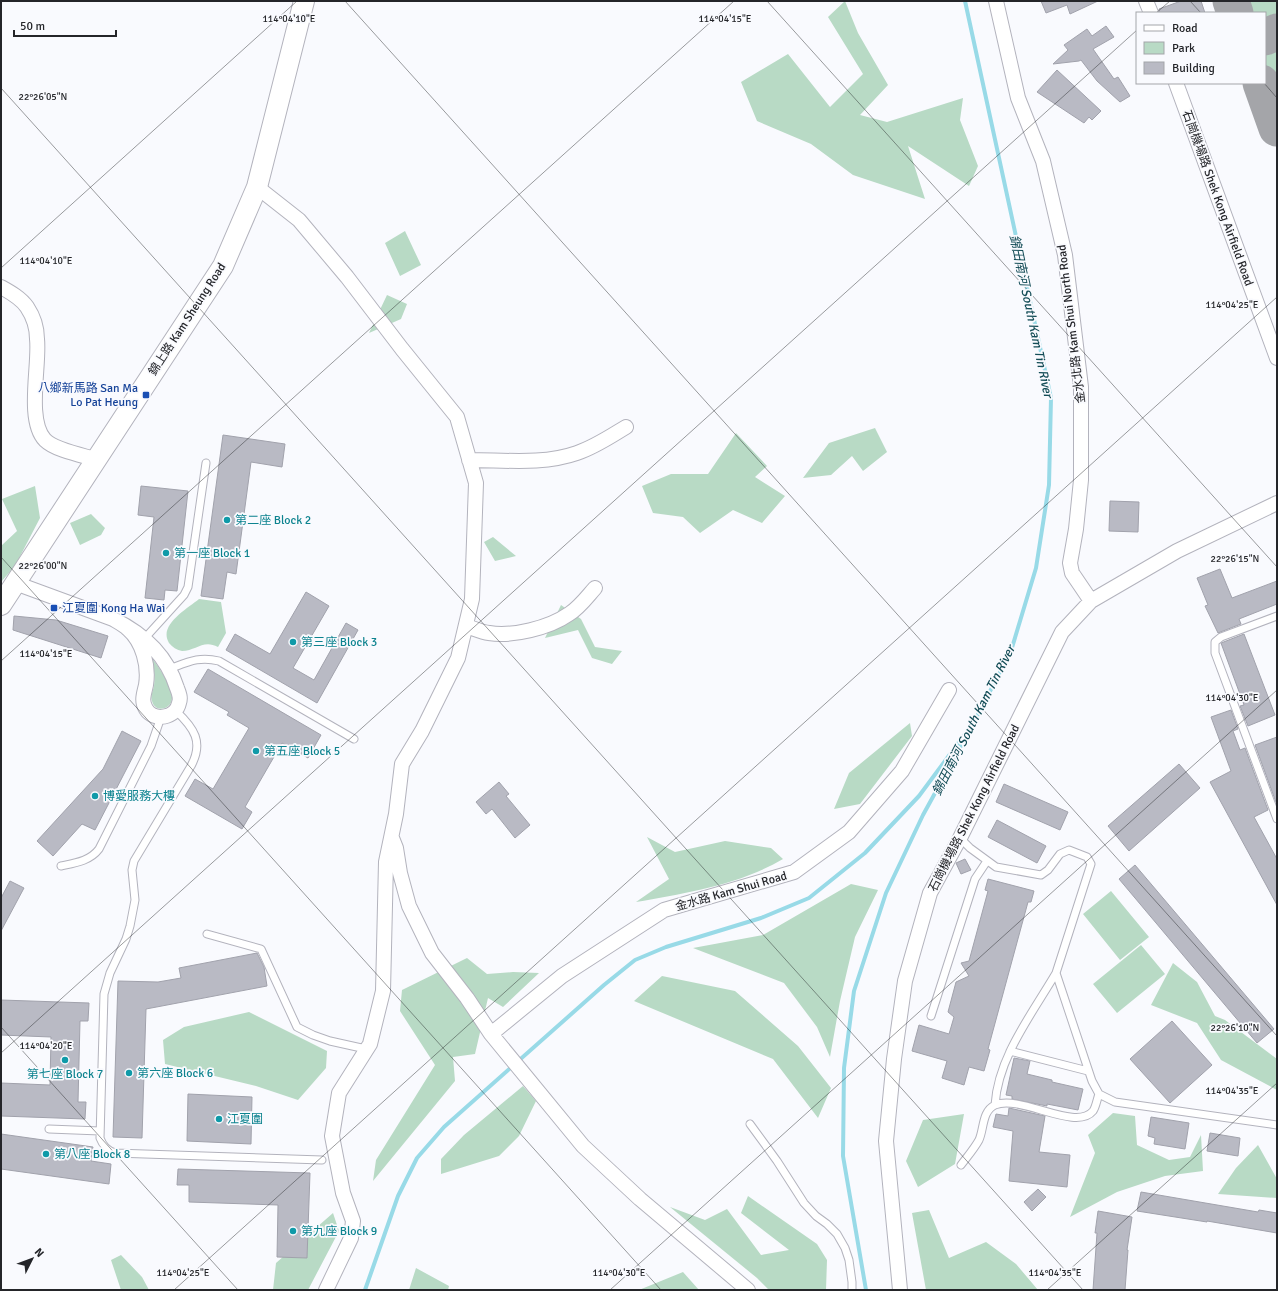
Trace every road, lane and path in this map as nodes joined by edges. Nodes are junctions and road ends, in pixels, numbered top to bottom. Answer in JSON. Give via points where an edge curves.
{"nodes":[{"id":1,"x":304,"y":1,"type":"edge"},
{"id":2,"x":996,"y":1,"type":"edge"},
{"id":3,"x":1146,"y":1,"type":"edge"},
{"id":4,"x":1151,"y":12,"type":"edge"},
{"id":5,"x":1176,"y":84,"type":"edge"},
{"id":6,"x":257,"y":187,"type":"junction"},
{"id":7,"x":1,"y":287,"type":"edge"},
{"id":8,"x":1277,"y":358,"type":"edge"},
{"id":9,"x":626,"y":427,"type":"dead end"},
{"id":10,"x":95,"y":459,"type":"junction"},
{"id":11,"x":469,"y":460,"type":"junction"},
{"id":12,"x":206,"y":463,"type":"dead end"},
{"id":13,"x":1277,"y":503,"type":"edge"},
{"id":14,"x":15,"y":583,"type":"junction"},
{"id":15,"x":595,"y":588,"type":"dead end"},
{"id":16,"x":1091,"y":601,"type":"junction"},
{"id":17,"x":1,"y":605,"type":"edge"},
{"id":18,"x":1277,"y":616,"type":"edge"},
{"id":19,"x":113,"y":619,"type":"junction"},
{"id":20,"x":466,"y":626,"type":"junction"},
{"id":21,"x":145,"y":638,"type":"junction"},
{"id":22,"x":169,"y":669,"type":"junction"},
{"id":23,"x":949,"y":690,"type":"dead end"},
{"id":24,"x":176,"y":711,"type":"junction"},
{"id":25,"x":161,"y":717,"type":"junction"},
{"id":26,"x":354,"y":739,"type":"dead end"},
{"id":27,"x":1277,"y":819,"type":"edge"},
{"id":28,"x":391,"y":836,"type":"junction"},
{"id":29,"x":960,"y":838,"type":"junction"},
{"id":30,"x":987,"y":861,"type":"junction"},
{"id":31,"x":61,"y":866,"type":"dead end"},
{"id":32,"x":207,"y":934,"type":"dead end"},
{"id":33,"x":1056,"y":973,"type":"junction"},
{"id":34,"x":931,"y":1016,"type":"dead end"},
{"id":35,"x":491,"y":1034,"type":"junction"},
{"id":36,"x":366,"y":1049,"type":"junction"},
{"id":37,"x":1010,"y":1051,"type":"junction"},
{"id":38,"x":1088,"y":1071,"type":"junction"},
{"id":39,"x":1099,"y":1094,"type":"junction"},
{"id":40,"x":995,"y":1106,"type":"junction"},
{"id":41,"x":750,"y":1124,"type":"dead end"},
{"id":42,"x":1277,"y":1126,"type":"edge"},
{"id":43,"x":49,"y":1129,"type":"dead end"},
{"id":44,"x":100,"y":1131,"type":"junction"},
{"id":45,"x":322,"y":1160,"type":"dead end"},
{"id":46,"x":961,"y":1165,"type":"dead end"},
{"id":47,"x":326,"y":1290,"type":"edge"},
{"id":48,"x":748,"y":1290,"type":"edge"},
{"id":49,"x":852,"y":1290,"type":"edge"},
{"id":50,"x":900,"y":1290,"type":"edge"}],
"edges":[{"from":1,"to":6,"type":"main road","name":"錦上路 Kam Sheung Road"},
{"from":2,"to":16,"type":"street","name":"金水北路 Kam Shui North Road","via":[[1018,98],[1043,161],[1065,255],[1081,386],[1081,480],[1070,563],[1072,573]]},
{"from":3,"to":4,"type":"street"},
{"from":5,"to":8,"type":"street","name":"石崗機場路 Shek Kong Airfield Road"},
{"from":6,"to":10,"type":"main road","name":"錦上路 Kam Sheung Road","via":[[223,266]]},
{"from":6,"to":11,"type":"street","via":[[299,220],[457,417]]},
{"from":7,"to":10,"type":"street","via":[[27,306],[35,324],[38,339],[35,413],[37,428],[44,440],[53,445]]},
{"from":9,"to":11,"type":"street","via":[[578,453],[554,459]]},
{"from":10,"to":14,"type":"main road","name":"錦上路 Kam Sheung Road"},
{"from":11,"to":20,"type":"street","via":[[476,483],[472,599]]},
{"from":12,"to":21,"type":"lane","via":[[188,587],[184,595]]},
{"from":13,"to":16,"type":"street","name":"石崗機場路 Shek Kong Airfield Road","via":[[1177,551]]},
{"from":14,"to":17,"type":"main road","name":"錦上路 Kam Sheung Road"},
{"from":14,"to":19,"type":"street"},
{"from":15,"to":20,"type":"street","via":[[569,614],[549,625],[509,634],[488,633]]},
{"from":16,"to":29,"type":"street","name":"石崗機場路 Shek Kong Airfield Road","via":[[1062,632]]},
{"from":18,"to":27,"type":"lane","via":[[1221,636],[1215,642],[1215,653]]},
{"from":19,"to":21,"type":"street"},
{"from":19,"to":25,"type":"street","via":[[128,629],[139,642],[146,668],[143,702],[146,710]]},
{"from":20,"to":28,"type":"street","via":[[458,658],[422,731],[402,764]]},
{"from":21,"to":22,"type":"street"},
{"from":22,"to":24,"type":"street","via":[[180,696],[180,704]]},
{"from":22,"to":26,"type":"lane","via":[[203,658],[219,661]]},
{"from":23,"to":35,"type":"street","name":"金水路 Kam Shui Road","via":[[902,771],[849,832],[794,872],[664,910],[562,976]]},
{"from":24,"to":25,"type":"street","via":[[169,716]]},
{"from":24,"to":44,"type":"lane","via":[[194,732],[196,753],[191,766],[134,861],[132,870],[135,900],[132,920],[104,994]]},
{"from":25,"to":31,"type":"lane","via":[[151,746],[99,849],[88,859]]},
{"from":28,"to":35,"type":"street","via":[[409,906],[432,953]]},
{"from":28,"to":36,"type":"street","via":[[386,862],[382,991],[370,1044]]},
{"from":29,"to":30,"type":"lane"},
{"from":29,"to":50,"type":"street","name":"石崗機場路 Shek Kong Airfield Road","via":[[930,893],[905,981],[894,1059],[886,1142]]},
{"from":30,"to":33,"type":"lane","via":[[996,867],[1041,875],[1060,854],[1069,850],[1088,856],[1092,864]]},
{"from":30,"to":34,"type":"lane","via":[[976,879]]},
{"from":32,"to":36,"type":"lane","via":[[262,948],[297,1027],[330,1041]]},
{"from":33,"to":37,"type":"lane"},
{"from":33,"to":38,"type":"lane"},
{"from":35,"to":48,"type":"street","via":[[589,1152],[640,1199]]},
{"from":36,"to":47,"type":"street","via":[[339,1093],[332,1136],[343,1193],[353,1221],[351,1238]]},
{"from":37,"to":38,"type":"lane"},
{"from":37,"to":40,"type":"lane","via":[[996,1093]]},
{"from":38,"to":39,"type":"lane"},
{"from":39,"to":40,"type":"lane","via":[[1094,1111],[1073,1118],[1009,1102]]},
{"from":39,"to":42,"type":"lane","via":[[1115,1102]]},
{"from":40,"to":46,"type":"lane","via":[[986,1114],[979,1140]]},
{"from":41,"to":49,"type":"lane","via":[[804,1203],[837,1234],[849,1260]]},
{"from":43,"to":44,"type":"lane"},
{"from":44,"to":45,"type":"lane","via":[[105,1148],[115,1153]]}]}
